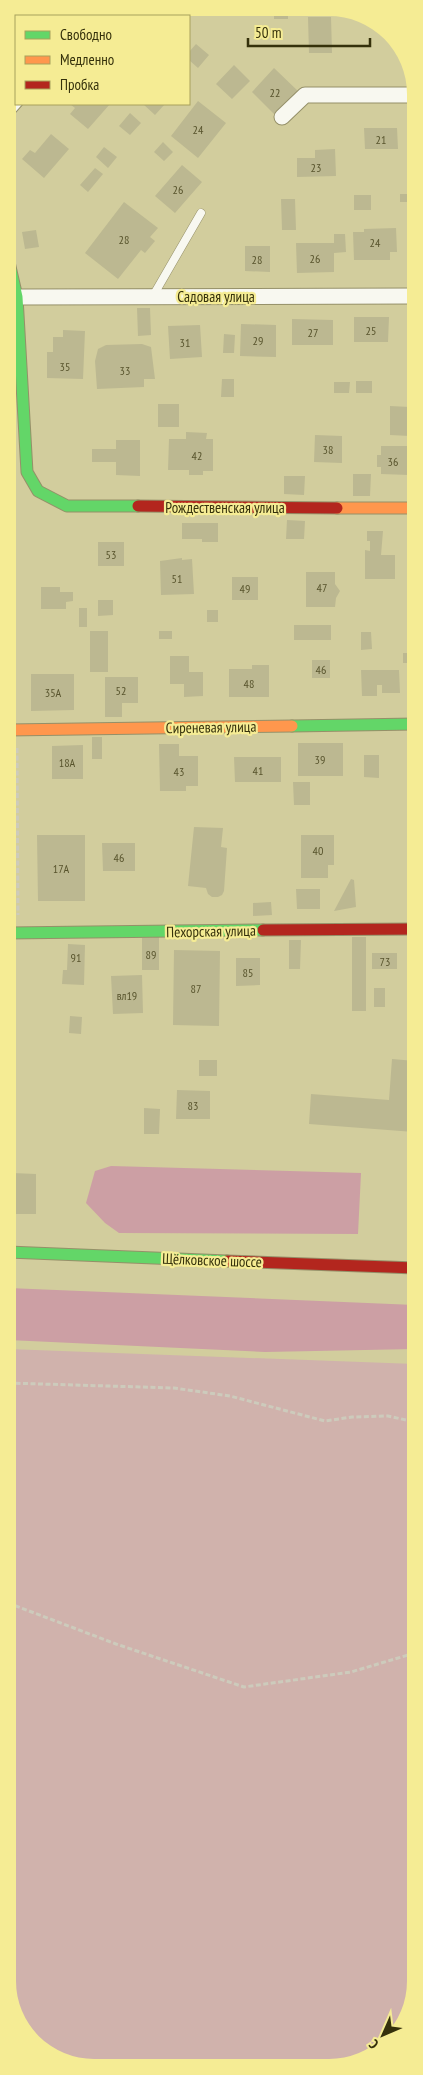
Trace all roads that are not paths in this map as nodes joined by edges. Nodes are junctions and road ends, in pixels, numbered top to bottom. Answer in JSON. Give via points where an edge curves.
{"nodes":[{"id":1,"x":407,"y":95,"type":"edge"},
{"id":2,"x":282,"y":117,"type":"dead end"},
{"id":3,"x":202,"y":213,"type":"dead end"},
{"id":4,"x":16,"y":293,"type":"edge"},
{"id":5,"x":153,"y":296,"type":"junction"},
{"id":6,"x":407,"y":296,"type":"edge"},
{"id":7,"x":17,"y":297,"type":"junction"},
{"id":8,"x":407,"y":508,"type":"edge"},
{"id":9,"x":407,"y":724,"type":"edge"},
{"id":10,"x":16,"y":729,"type":"edge"},
{"id":11,"x":407,"y":929,"type":"edge"},
{"id":12,"x":16,"y":933,"type":"edge"},
{"id":13,"x":16,"y":1252,"type":"edge"},
{"id":14,"x":407,"y":1268,"type":"edge"}],
"edges":[{"from":1,"to":2,"type":"street","via":[[305,95]]},
{"from":3,"to":5,"type":"lane"},
{"from":4,"to":7,"type":"street"},
{"from":5,"to":6,"type":"street","name":"Садовая улица"},
{"from":5,"to":7,"type":"street","name":"Садовая улица"},
{"from":7,"to":8,"type":"street","name":"Рождественская улица","via":[[27,472],[38,491],[67,506]]},
{"from":9,"to":10,"type":"street","name":"Сиреневая улица"},
{"from":11,"to":12,"type":"street","name":"Пехорская улица"},
{"from":13,"to":14,"type":"street","name":"Щёлковское шоссе"}]}
